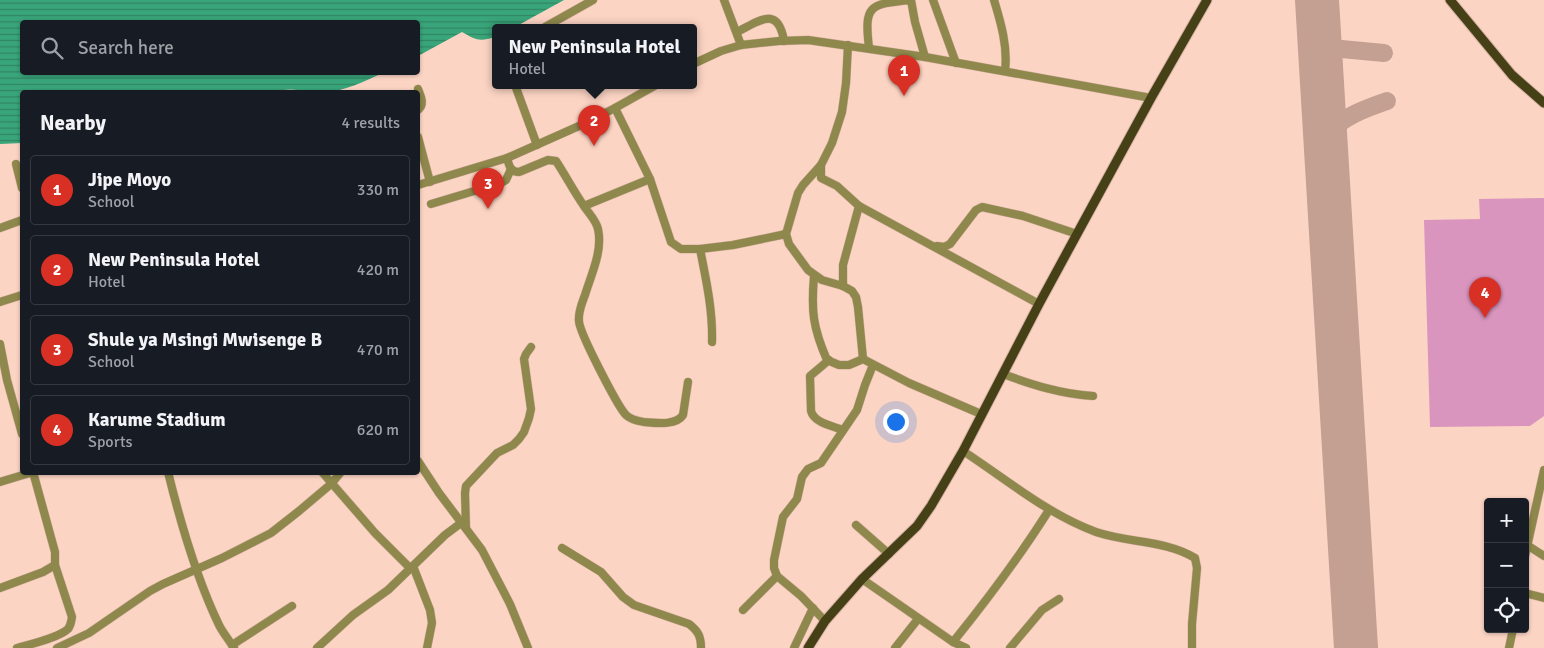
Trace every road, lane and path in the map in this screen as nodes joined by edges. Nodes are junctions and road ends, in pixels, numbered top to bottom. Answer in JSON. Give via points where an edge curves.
{"nodes":[{"id":1,"x":593,"y":0,"type":"edge"},
{"id":2,"x":724,"y":0,"type":"edge"},
{"id":3,"x":933,"y":0,"type":"edge"},
{"id":4,"x":994,"y":0,"type":"edge"},
{"id":5,"x":1207,"y":0,"type":"edge"},
{"id":6,"x":1450,"y":0,"type":"edge"},
{"id":7,"x":550,"y":24,"type":"edge"},
{"id":8,"x":737,"y":32,"type":"junction"},
{"id":9,"x":784,"y":41,"type":"junction"},
{"id":10,"x":741,"y":45,"type":"junction"},
{"id":11,"x":848,"y":45,"type":"junction"},
{"id":12,"x":869,"y":48,"type":"junction"},
{"id":13,"x":925,"y":57,"type":"junction"},
{"id":14,"x":697,"y":62,"type":"edge"},
{"id":15,"x":956,"y":63,"type":"junction"},
{"id":16,"x":1005,"y":71,"type":"junction"},
{"id":17,"x":516,"y":89,"type":"edge"},
{"id":18,"x":649,"y":89,"type":"edge"},
{"id":19,"x":420,"y":96,"type":"edge"},
{"id":20,"x":1151,"y":98,"type":"junction"},
{"id":21,"x":1544,"y":103,"type":"edge"},
{"id":22,"x":420,"y":108,"type":"edge"},
{"id":23,"x":615,"y":108,"type":"junction"},
{"id":24,"x":420,"y":144,"type":"edge"},
{"id":25,"x":537,"y":145,"type":"junction"},
{"id":26,"x":507,"y":158,"type":"junction"},
{"id":27,"x":16,"y":164,"type":"dead end"},
{"id":28,"x":821,"y":165,"type":"junction"},
{"id":29,"x":511,"y":170,"type":"junction"},
{"id":30,"x":650,"y":179,"type":"junction"},
{"id":31,"x":20,"y":180,"type":"edge"},
{"id":32,"x":430,"y":182,"type":"junction"},
{"id":33,"x":420,"y":184,"type":"edge"},
{"id":34,"x":431,"y":204,"type":"dead end"},
{"id":35,"x":584,"y":206,"type":"junction"},
{"id":36,"x":858,"y":206,"type":"junction"},
{"id":37,"x":20,"y":221,"type":"edge"},
{"id":38,"x":0,"y":228,"type":"edge"},
{"id":39,"x":786,"y":234,"type":"junction"},
{"id":40,"x":1077,"y":234,"type":"junction"},
{"id":41,"x":930,"y":244,"type":"junction"},
{"id":42,"x":700,"y":249,"type":"junction"},
{"id":43,"x":814,"y":276,"type":"junction"},
{"id":44,"x":843,"y":286,"type":"junction"},
{"id":45,"x":20,"y":297,"type":"edge"},
{"id":46,"x":0,"y":302,"type":"edge"},
{"id":47,"x":1038,"y":304,"type":"junction"},
{"id":48,"x":712,"y":342,"type":"dead end"},
{"id":49,"x":0,"y":344,"type":"edge"},
{"id":50,"x":531,"y":348,"type":"dead end"},
{"id":51,"x":863,"y":359,"type":"junction"},
{"id":52,"x":829,"y":360,"type":"junction"},
{"id":53,"x":874,"y":365,"type":"junction"},
{"id":54,"x":1003,"y":374,"type":"junction"},
{"id":55,"x":4,"y":381,"type":"edge"},
{"id":56,"x":688,"y":382,"type":"dead end"},
{"id":57,"x":1093,"y":396,"type":"dead end"},
{"id":58,"x":981,"y":414,"type":"junction"},
{"id":59,"x":20,"y":428,"type":"edge"},
{"id":60,"x":843,"y":430,"type":"junction"},
{"id":61,"x":963,"y":451,"type":"junction"},
{"id":62,"x":420,"y":464,"type":"edge"},
{"id":63,"x":1544,"y":470,"type":"edge"},
{"id":64,"x":23,"y":475,"type":"edge"},
{"id":65,"x":34,"y":475,"type":"edge"},
{"id":66,"x":169,"y":475,"type":"edge"},
{"id":67,"x":324,"y":475,"type":"edge"},
{"id":68,"x":338,"y":475,"type":"edge"},
{"id":69,"x":0,"y":482,"type":"edge"},
{"id":70,"x":331,"y":484,"type":"junction"},
{"id":71,"x":1049,"y":510,"type":"junction"},
{"id":72,"x":463,"y":525,"type":"junction"},
{"id":73,"x":856,"y":525,"type":"dead end"},
{"id":74,"x":1528,"y":543,"type":"edge"},
{"id":75,"x":1529,"y":547,"type":"edge"},
{"id":76,"x":562,"y":548,"type":"dead end"},
{"id":77,"x":889,"y":554,"type":"junction"},
{"id":78,"x":1544,"y":556,"type":"edge"},
{"id":79,"x":56,"y":565,"type":"junction"},
{"id":80,"x":412,"y":567,"type":"junction"},
{"id":81,"x":197,"y":569,"type":"junction"},
{"id":82,"x":777,"y":576,"type":"junction"},
{"id":83,"x":862,"y":580,"type":"junction"},
{"id":84,"x":0,"y":588,"type":"edge"},
{"id":85,"x":1529,"y":594,"type":"edge"},
{"id":86,"x":1544,"y":598,"type":"edge"},
{"id":87,"x":1059,"y":599,"type":"dead end"},
{"id":88,"x":292,"y":606,"type":"dead end"},
{"id":89,"x":813,"y":608,"type":"junction"},
{"id":90,"x":743,"y":610,"type":"dead end"},
{"id":91,"x":918,"y":619,"type":"junction"},
{"id":92,"x":825,"y":621,"type":"junction"},
{"id":93,"x":1512,"y":633,"type":"edge"},
{"id":94,"x":953,"y":642,"type":"junction"},
{"id":95,"x":233,"y":646,"type":"edge"},
{"id":96,"x":1192,"y":647,"type":"edge"},
{"id":97,"x":18,"y":648,"type":"edge"},
{"id":98,"x":57,"y":648,"type":"edge"},
{"id":99,"x":317,"y":648,"type":"edge"},
{"id":100,"x":428,"y":648,"type":"edge"},
{"id":101,"x":528,"y":648,"type":"edge"},
{"id":102,"x":701,"y":648,"type":"edge"},
{"id":103,"x":794,"y":648,"type":"edge"},
{"id":104,"x":808,"y":648,"type":"edge"},
{"id":105,"x":895,"y":648,"type":"edge"},
{"id":106,"x":966,"y":648,"type":"edge"},
{"id":107,"x":1010,"y":648,"type":"edge"},
{"id":108,"x":1510,"y":648,"type":"edge"}],
"edges":[{"from":1,"to":7,"type":"street"},
{"from":2,"to":8,"type":"street"},
{"from":3,"to":15,"type":"street"},
{"from":4,"to":16,"type":"street","via":[[1004,42]]},
{"from":5,"to":20,"type":"main road"},
{"from":6,"to":21,"type":"main road","via":[[1512,75]]},
{"from":8,"to":9,"type":"street","via":[[771,19],[781,26]]},
{"from":8,"to":10,"type":"street"},
{"from":9,"to":10,"type":"street"},
{"from":9,"to":11,"type":"street"},
{"from":10,"to":14,"type":"street"},
{"from":11,"to":12,"type":"street"},
{"from":11,"to":28,"type":"street","via":[[842,112]]},
{"from":12,"to":13,"type":"street"},
{"from":12,"to":13,"type":"street","via":[[867,20],[872,10],[884,3],[911,0]]},
{"from":13,"to":15,"type":"street"},
{"from":15,"to":16,"type":"street"},
{"from":16,"to":20,"type":"street"},
{"from":17,"to":25,"type":"street"},
{"from":18,"to":23,"type":"street"},
{"from":19,"to":22,"type":"street"},
{"from":20,"to":40,"type":"main road"},
{"from":23,"to":25,"type":"street"},
{"from":23,"to":30,"type":"street"},
{"from":24,"to":32,"type":"street"},
{"from":25,"to":26,"type":"street"},
{"from":26,"to":29,"type":"street"},
{"from":26,"to":32,"type":"street"},
{"from":27,"to":31,"type":"street"},
{"from":28,"to":36,"type":"street","via":[[821,178],[837,186]]},
{"from":28,"to":39,"type":"street","via":[[798,193]]},
{"from":29,"to":34,"type":"street","via":[[501,183]]},
{"from":29,"to":35,"type":"street","via":[[519,172],[554,160]]},
{"from":30,"to":35,"type":"street"},
{"from":30,"to":42,"type":"street","via":[[671,242],[680,249]]},
{"from":32,"to":33,"type":"street"},
{"from":35,"to":56,"type":"street","via":[[594,218],[599,238],[578,321],[620,408],[637,421],[676,421],[683,415]]},
{"from":36,"to":41,"type":"street"},
{"from":36,"to":44,"type":"street","via":[[842,265]]},
{"from":37,"to":38,"type":"street"},
{"from":39,"to":42,"type":"street"},
{"from":39,"to":43,"type":"street","via":[[789,244]]},
{"from":40,"to":41,"type":"street","via":[[1023,216],[982,207],[976,210],[948,246]]},
{"from":40,"to":47,"type":"main road"},
{"from":41,"to":47,"type":"street"},
{"from":42,"to":48,"type":"street"},
{"from":43,"to":44,"type":"street"},
{"from":43,"to":52,"type":"street","via":[[814,322],[818,339]]},
{"from":44,"to":51,"type":"street","via":[[856,298]]},
{"from":45,"to":46,"type":"street"},
{"from":47,"to":54,"type":"main road"},
{"from":49,"to":55,"type":"street"},
{"from":50,"to":72,"type":"street","via":[[524,356],[531,409],[529,418],[520,439],[497,452],[466,486]]},
{"from":51,"to":52,"type":"street","via":[[849,365]]},
{"from":51,"to":53,"type":"street"},
{"from":52,"to":60,"type":"street","via":[[810,376],[811,411],[817,420]]},
{"from":53,"to":58,"type":"street"},
{"from":53,"to":60,"type":"street","via":[[857,410]]},
{"from":54,"to":57,"type":"street","via":[[1056,392]]},
{"from":54,"to":58,"type":"main road"},
{"from":55,"to":59,"type":"street"},
{"from":58,"to":61,"type":"main road"},
{"from":60,"to":82,"type":"street","via":[[821,463],[802,476],[797,499],[783,517],[774,560]]},
{"from":61,"to":71,"type":"street"},
{"from":61,"to":77,"type":"main road","via":[[917,526]]},
{"from":62,"to":72,"type":"street"},
{"from":63,"to":74,"type":"street"},
{"from":64,"to":69,"type":"street"},
{"from":65,"to":79,"type":"street"},
{"from":66,"to":81,"type":"street","via":[[181,526]]},
{"from":67,"to":70,"type":"street"},
{"from":68,"to":70,"type":"street"},
{"from":70,"to":80,"type":"street","via":[[382,540]]},
{"from":70,"to":81,"type":"street","via":[[271,533]]},
{"from":71,"to":94,"type":"street","via":[[1010,568]]},
{"from":71,"to":96,"type":"street","via":[[1111,536],[1184,552],[1195,558]]},
{"from":72,"to":80,"type":"street","via":[[444,535]]},
{"from":72,"to":101,"type":"street","via":[[486,557]]},
{"from":73,"to":77,"type":"street"},
{"from":75,"to":78,"type":"street"},
{"from":76,"to":102,"type":"street","via":[[601,572],[634,605],[690,624],[701,637]]},
{"from":77,"to":83,"type":"main road"},
{"from":79,"to":84,"type":"street"},
{"from":79,"to":97,"type":"street","via":[[72,617],[71,624],[60,634]]},
{"from":80,"to":99,"type":"street"},
{"from":80,"to":100,"type":"street","via":[[430,610],[432,623]]},
{"from":81,"to":95,"type":"street","via":[[220,627]]},
{"from":81,"to":98,"type":"street","via":[[150,591],[89,633]]},
{"from":82,"to":89,"type":"street"},
{"from":82,"to":90,"type":"street"},
{"from":83,"to":91,"type":"street"},
{"from":83,"to":92,"type":"main road"},
{"from":85,"to":86,"type":"street"},
{"from":87,"to":107,"type":"street","via":[[1042,610]]},
{"from":88,"to":95,"type":"street"},
{"from":89,"to":92,"type":"street"},
{"from":89,"to":103,"type":"street"},
{"from":91,"to":94,"type":"street"},
{"from":91,"to":105,"type":"street"},
{"from":92,"to":104,"type":"main road"},
{"from":93,"to":108,"type":"street"},
{"from":94,"to":106,"type":"street"}]}
